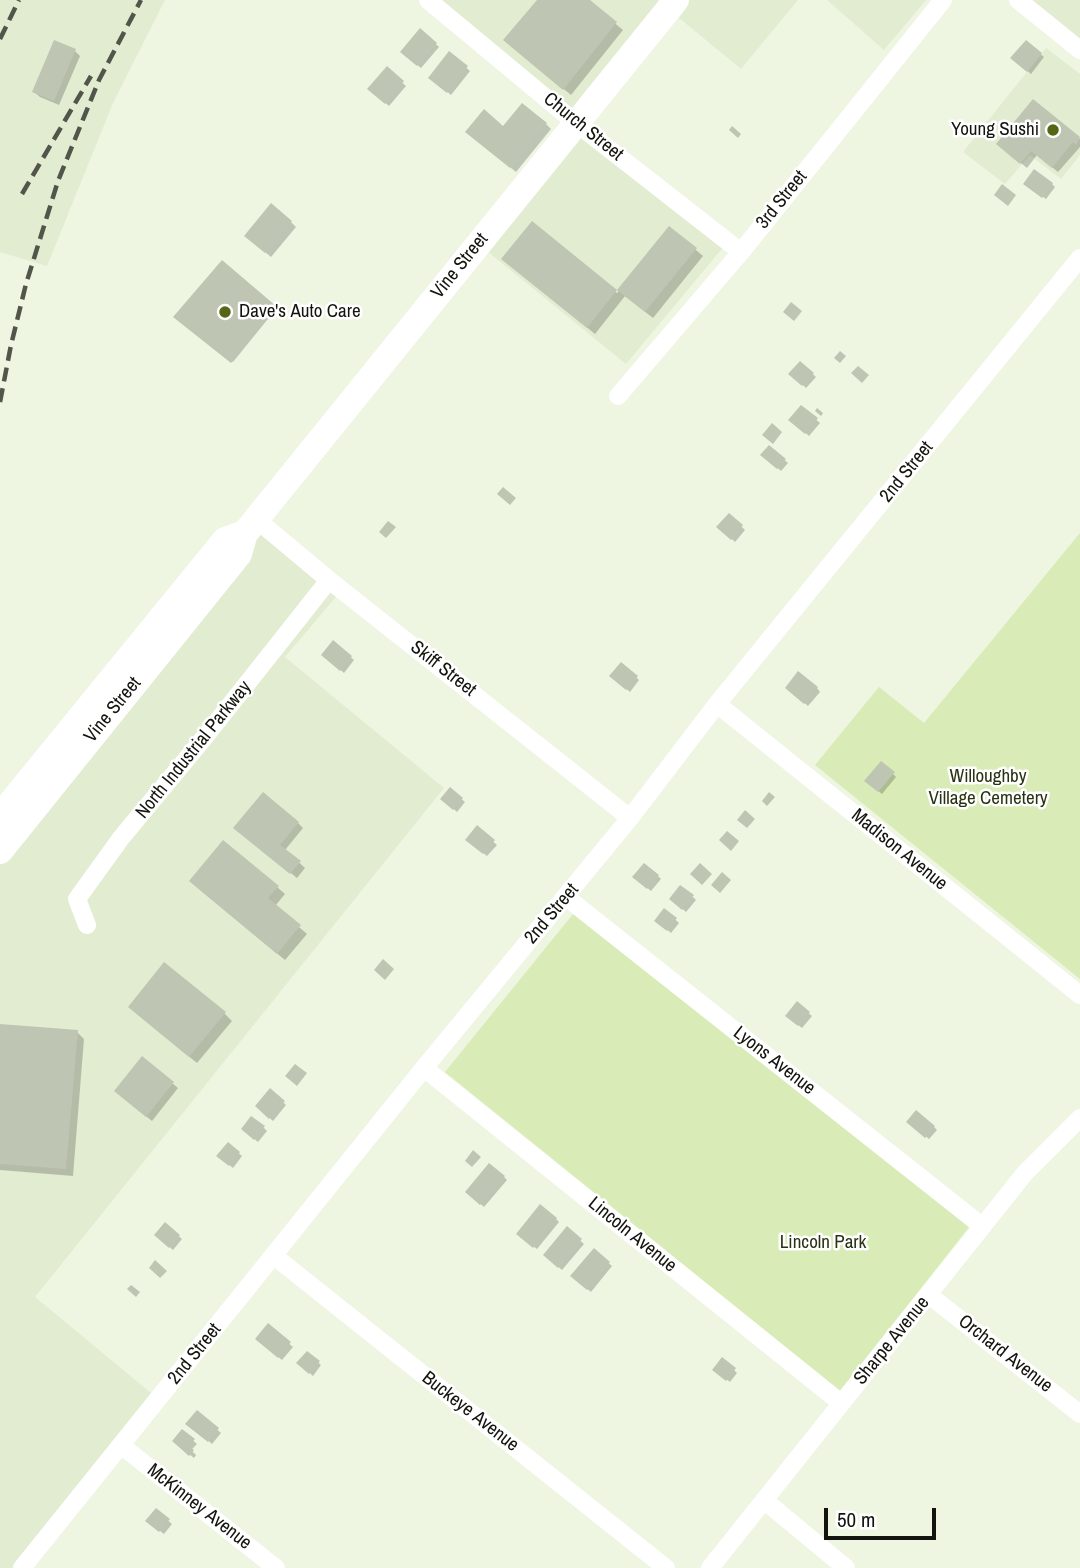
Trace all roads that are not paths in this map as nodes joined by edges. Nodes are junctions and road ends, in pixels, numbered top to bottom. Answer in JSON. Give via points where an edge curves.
{"nodes":[{"id":1,"x":428,"y":0,"type":"edge"},
{"id":2,"x":676,"y":0,"type":"edge"},
{"id":3,"x":943,"y":0,"type":"edge"},
{"id":4,"x":1018,"y":0,"type":"edge"},
{"id":5,"x":1080,"y":50,"type":"edge"},
{"id":6,"x":576,"y":123,"type":"junction"},
{"id":7,"x":741,"y":252,"type":"junction"},
{"id":8,"x":1080,"y":258,"type":"edge"},
{"id":9,"x":618,"y":396,"type":"dead end"},
{"id":10,"x":250,"y":526,"type":"junction"},
{"id":11,"x":329,"y":580,"type":"junction"},
{"id":12,"x":717,"y":704,"type":"junction"},
{"id":13,"x":0,"y":816,"type":"edge"},
{"id":14,"x":630,"y":818,"type":"junction"},
{"id":15,"x":0,"y":851,"type":"edge"},
{"id":16,"x":566,"y":897,"type":"junction"},
{"id":17,"x":88,"y":925,"type":"dead end"},
{"id":18,"x":1080,"y":995,"type":"edge"},
{"id":19,"x":424,"y":1068,"type":"junction"},
{"id":20,"x":1077,"y":1126,"type":"edge"},
{"id":21,"x":982,"y":1226,"type":"junction"},
{"id":22,"x":274,"y":1256,"type":"junction"},
{"id":23,"x":929,"y":1295,"type":"junction"},
{"id":24,"x":841,"y":1403,"type":"junction"},
{"id":25,"x":1080,"y":1414,"type":"edge"},
{"id":26,"x":122,"y":1446,"type":"junction"},
{"id":27,"x":765,"y":1502,"type":"junction"},
{"id":28,"x":22,"y":1568,"type":"edge"},
{"id":29,"x":276,"y":1568,"type":"edge"},
{"id":30,"x":666,"y":1568,"type":"edge"},
{"id":31,"x":710,"y":1568,"type":"edge"},
{"id":32,"x":846,"y":1568,"type":"edge"}],
"edges":[{"from":1,"to":6,"type":"street","name":"Church Street"},
{"from":2,"to":6,"type":"main road","name":"Vine Street"},
{"from":3,"to":7,"type":"street","name":"3rd Street"},
{"from":4,"to":5,"type":"street"},
{"from":6,"to":7,"type":"street","name":"Church Street"},
{"from":6,"to":10,"type":"main road","name":"Vine Street"},
{"from":7,"to":9,"type":"street","name":"3rd Street"},
{"from":8,"to":12,"type":"street","name":"2nd Street"},
{"from":10,"to":11,"type":"street","name":"Skiff Street"},
{"from":10,"to":13,"type":"main road","name":"Vine Street","via":[[225,540]]},
{"from":10,"to":15,"type":"main road","name":"Vine Street","via":[[239,554]]},
{"from":11,"to":14,"type":"street","name":"Skiff Street"},
{"from":11,"to":17,"type":"street","name":"North Industrial Parkway","via":[[77,899]]},
{"from":12,"to":14,"type":"street","name":"2nd Street"},
{"from":12,"to":18,"type":"street","name":"Madison Avenue"},
{"from":14,"to":16,"type":"street","name":"2nd Street"},
{"from":16,"to":19,"type":"street","name":"2nd Street"},
{"from":16,"to":21,"type":"street","name":"Lyons Avenue"},
{"from":19,"to":22,"type":"street","name":"2nd Street"},
{"from":19,"to":24,"type":"street","name":"Lincoln Avenue"},
{"from":20,"to":21,"type":"street","name":"Sharpe Avenue","via":[[1026,1173]]},
{"from":21,"to":23,"type":"street","name":"Sharpe Avenue"},
{"from":22,"to":26,"type":"street","name":"2nd Street"},
{"from":22,"to":30,"type":"street","name":"Buckeye Avenue"},
{"from":23,"to":24,"type":"street","name":"Sharpe Avenue"},
{"from":23,"to":25,"type":"street","name":"Orchard Avenue"},
{"from":24,"to":27,"type":"street","name":"Sharpe Avenue"},
{"from":26,"to":28,"type":"street","name":"2nd Street"},
{"from":26,"to":29,"type":"street","name":"McKinney Avenue"},
{"from":27,"to":31,"type":"street","name":"Sharpe Avenue"},
{"from":27,"to":32,"type":"street"}]}
